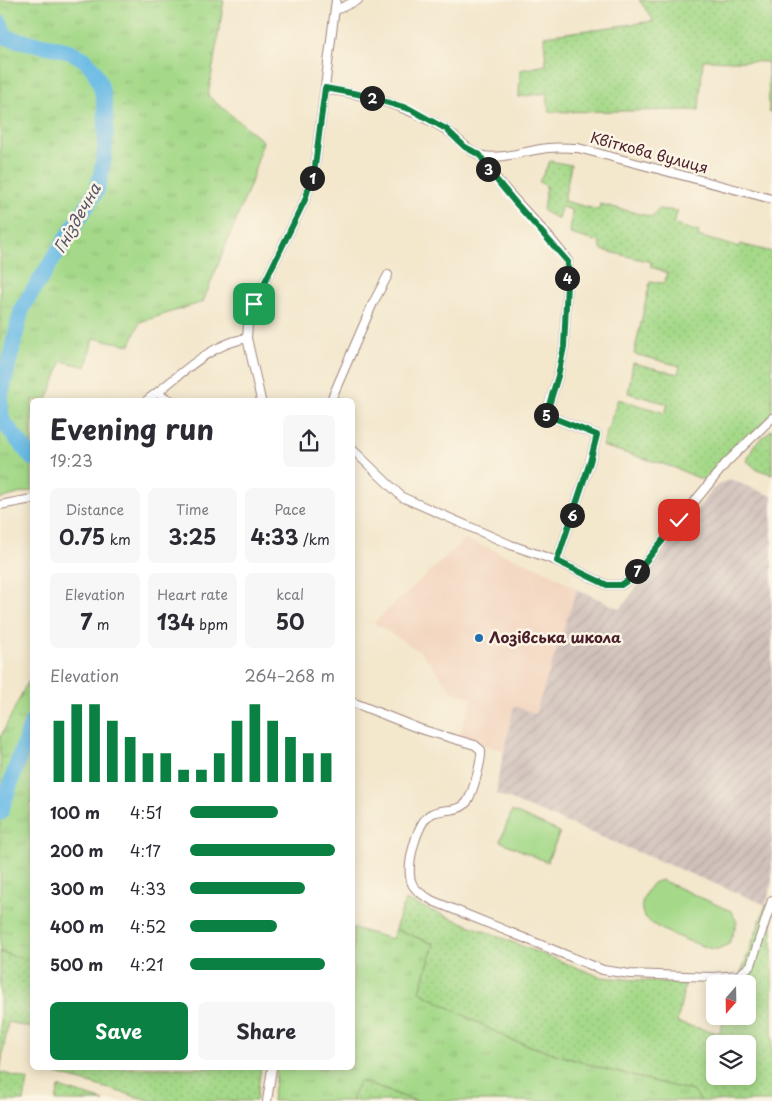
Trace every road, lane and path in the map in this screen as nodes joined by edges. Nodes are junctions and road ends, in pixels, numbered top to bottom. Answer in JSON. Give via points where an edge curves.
{"nodes":[{"id":1,"x":336,"y":0,"type":"edge"},
{"id":2,"x":358,"y":0,"type":"edge"},
{"id":3,"x":336,"y":10,"type":"junction"},
{"id":4,"x":325,"y":88,"type":"junction"},
{"id":5,"x":480,"y":155,"type":"junction"},
{"id":6,"x":772,"y":199,"type":"edge"},
{"id":7,"x":388,"y":275,"type":"dead end"},
{"id":8,"x":247,"y":338,"type":"junction"},
{"id":9,"x":157,"y":393,"type":"junction"},
{"id":10,"x":151,"y":398,"type":"edge"},
{"id":11,"x":166,"y":398,"type":"edge"},
{"id":12,"x":261,"y":398,"type":"edge"},
{"id":13,"x":332,"y":398,"type":"edge"},
{"id":14,"x":772,"y":418,"type":"edge"},
{"id":15,"x":355,"y":452,"type":"edge"},
{"id":16,"x":30,"y":499,"type":"edge"},
{"id":17,"x":0,"y":505,"type":"edge"},
{"id":18,"x":557,"y":561,"type":"junction"},
{"id":19,"x":355,"y":703,"type":"edge"},
{"id":20,"x":772,"y":900,"type":"edge"},
{"id":21,"x":272,"y":1070,"type":"edge"},
{"id":22,"x":266,"y":1101,"type":"edge"}],
"edges":[{"from":1,"to":3,"type":"street"},
{"from":2,"to":3,"type":"street"},
{"from":3,"to":4,"type":"street"},
{"from":4,"to":5,"type":"street","via":[[410,109],[446,129],[465,147]]},
{"from":4,"to":8,"type":"street","via":[[315,166],[305,200],[254,304]]},
{"from":5,"to":6,"type":"street","name":"Квіткова вулиця","via":[[578,148]]},
{"from":5,"to":18,"type":"street","via":[[490,172],[568,262],[564,347],[546,415],[597,435]]},
{"from":7,"to":13,"type":"street"},
{"from":8,"to":9,"type":"street","via":[[225,344],[198,358]]},
{"from":8,"to":12,"type":"street"},
{"from":9,"to":10,"type":"street"},
{"from":9,"to":11,"type":"street"},
{"from":14,"to":18,"type":"street","via":[[726,463],[633,577],[621,585],[607,585]]},
{"from":15,"to":18,"type":"street","via":[[402,497],[511,545]]},
{"from":16,"to":17,"type":"street"},
{"from":19,"to":20,"type":"street","via":[[420,729],[475,745],[481,750],[467,802],[456,809],[442,810],[426,818],[411,856],[411,882],[418,892],[433,900],[603,970],[713,977],[739,975],[751,965]]},
{"from":21,"to":22,"type":"street"}]}
